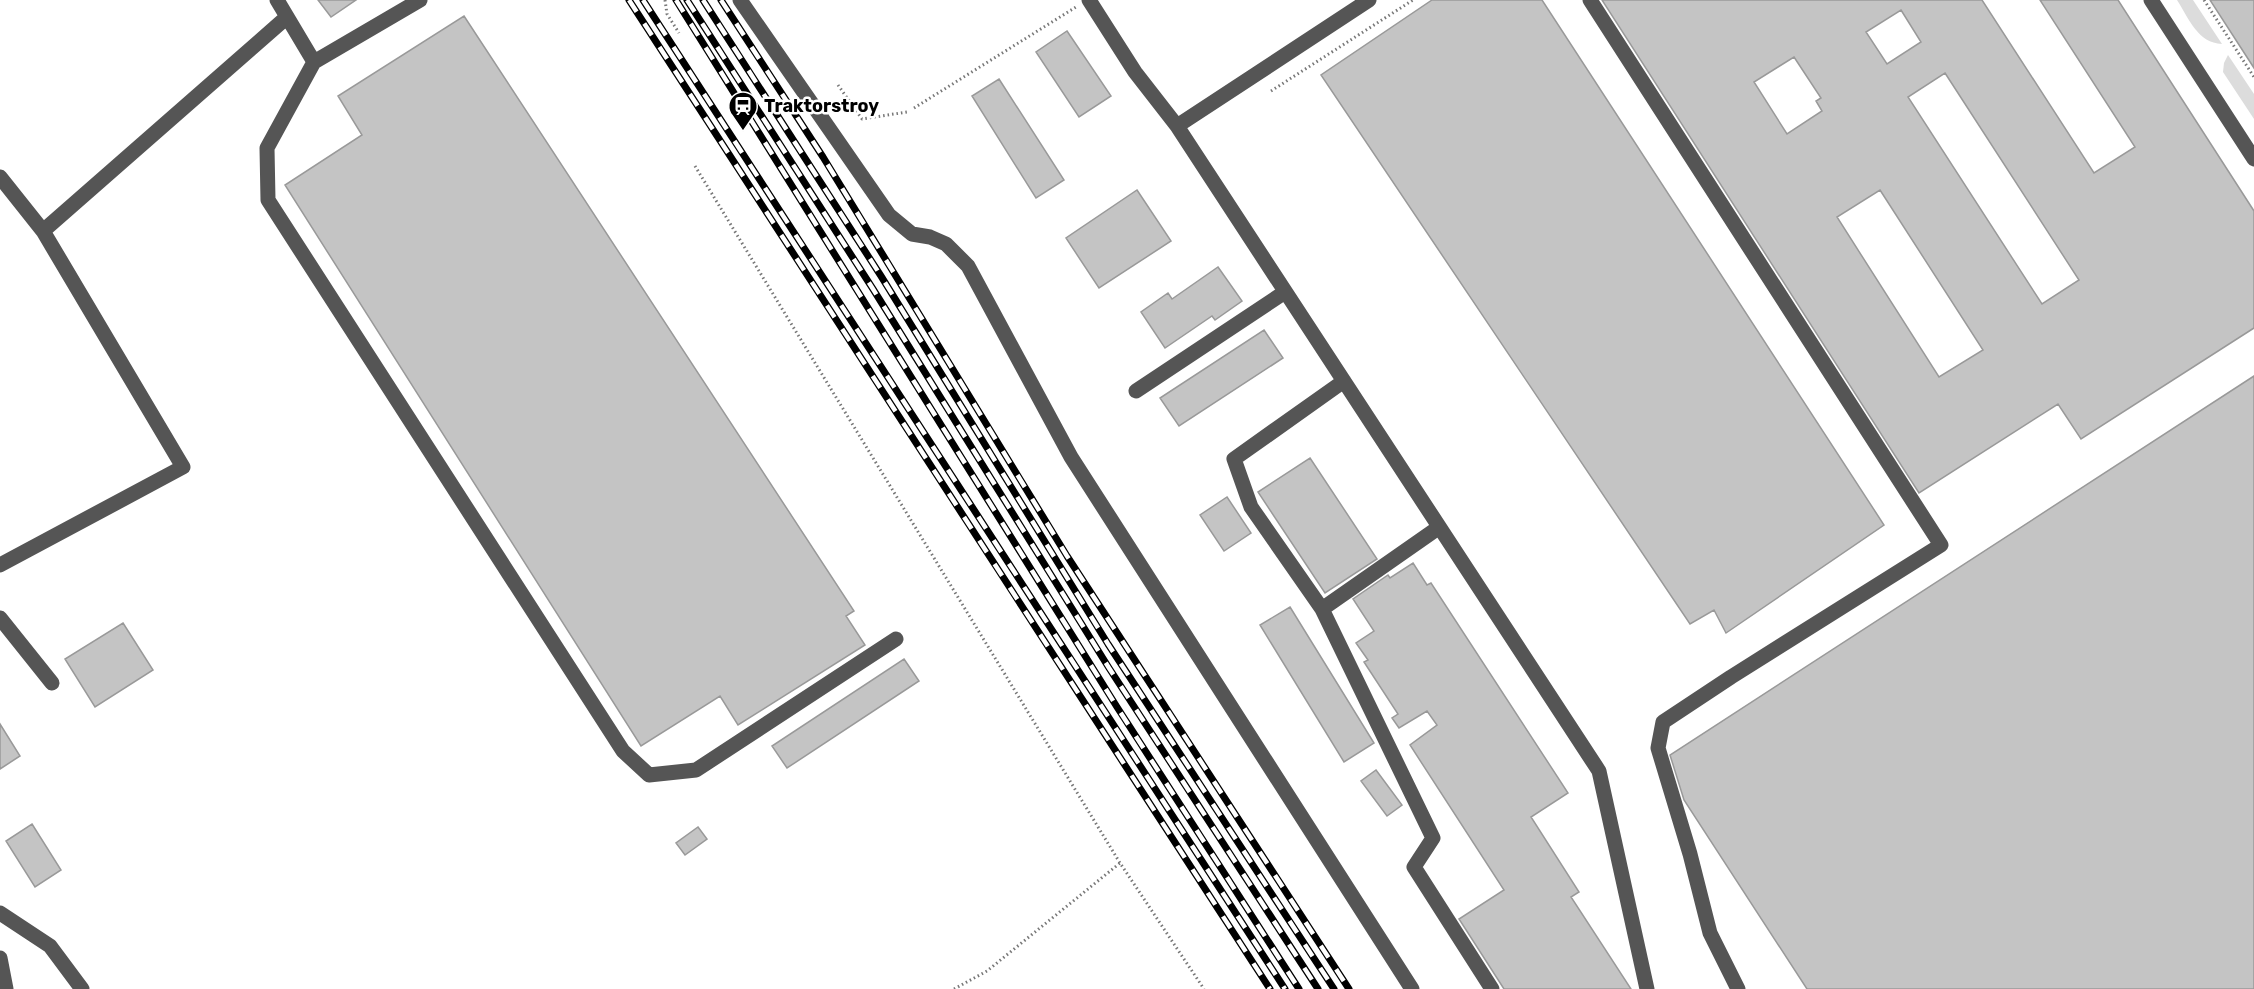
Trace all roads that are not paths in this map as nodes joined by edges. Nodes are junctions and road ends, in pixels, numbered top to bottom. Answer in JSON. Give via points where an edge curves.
{"nodes":[{"id":1,"x":277,"y":0,"type":"edge"},
{"id":2,"x":420,"y":0,"type":"edge"},
{"id":3,"x":740,"y":0,"type":"edge"},
{"id":4,"x":1369,"y":0,"type":"edge"},
{"id":5,"x":1590,"y":0,"type":"edge"},
{"id":6,"x":2151,"y":0,"type":"edge"},
{"id":7,"x":1084,"y":3,"type":"edge"},
{"id":8,"x":287,"y":17,"type":"junction"},
{"id":9,"x":314,"y":62,"type":"junction"},
{"id":10,"x":1177,"y":126,"type":"junction"},
{"id":11,"x":2254,"y":159,"type":"edge"},
{"id":12,"x":0,"y":177,"type":"edge"},
{"id":13,"x":43,"y":231,"type":"junction"},
{"id":14,"x":1285,"y":292,"type":"junction"},
{"id":15,"x":1344,"y":381,"type":"junction"},
{"id":16,"x":1136,"y":391,"type":"dead end"},
{"id":17,"x":1438,"y":528,"type":"junction"},
{"id":18,"x":0,"y":565,"type":"edge"},
{"id":19,"x":1322,"y":609,"type":"junction"},
{"id":20,"x":0,"y":618,"type":"edge"},
{"id":21,"x":896,"y":639,"type":"dead end"},
{"id":22,"x":52,"y":683,"type":"dead end"},
{"id":23,"x":0,"y":914,"type":"edge"},
{"id":24,"x":0,"y":958,"type":"edge"},
{"id":25,"x":6,"y":989,"type":"edge"},
{"id":26,"x":82,"y":989,"type":"edge"},
{"id":27,"x":1412,"y":989,"type":"edge"},
{"id":28,"x":1492,"y":989,"type":"edge"},
{"id":29,"x":1647,"y":989,"type":"edge"},
{"id":30,"x":1738,"y":989,"type":"edge"}],
"edges":[{"from":1,"to":8,"type":"lane"},
{"from":2,"to":9,"type":"lane"},
{"from":3,"to":27,"type":"lane","via":[[889,215],[912,234],[946,244],[968,266],[1071,457]]},
{"from":4,"to":10,"type":"lane"},
{"from":5,"to":30,"type":"lane","via":[[1941,545],[1663,722],[1658,748],[1710,933]]},
{"from":6,"to":11,"type":"lane"},
{"from":7,"to":10,"type":"lane"},
{"from":8,"to":9,"type":"lane"},
{"from":8,"to":13,"type":"lane"},
{"from":9,"to":21,"type":"lane","via":[[267,148],[268,200],[623,751],[649,775],[696,770]]},
{"from":10,"to":14,"type":"lane"},
{"from":12,"to":13,"type":"lane"},
{"from":13,"to":18,"type":"lane","via":[[183,467]]},
{"from":14,"to":15,"type":"lane"},
{"from":14,"to":16,"type":"lane"},
{"from":15,"to":17,"type":"lane"},
{"from":15,"to":19,"type":"lane","via":[[1234,459],[1251,507]]},
{"from":17,"to":19,"type":"lane"},
{"from":17,"to":29,"type":"lane","via":[[1599,771]]},
{"from":19,"to":28,"type":"lane","via":[[1433,838],[1414,867]]},
{"from":20,"to":22,"type":"lane"},
{"from":23,"to":26,"type":"lane","via":[[50,946]]},
{"from":24,"to":25,"type":"lane"}]}
